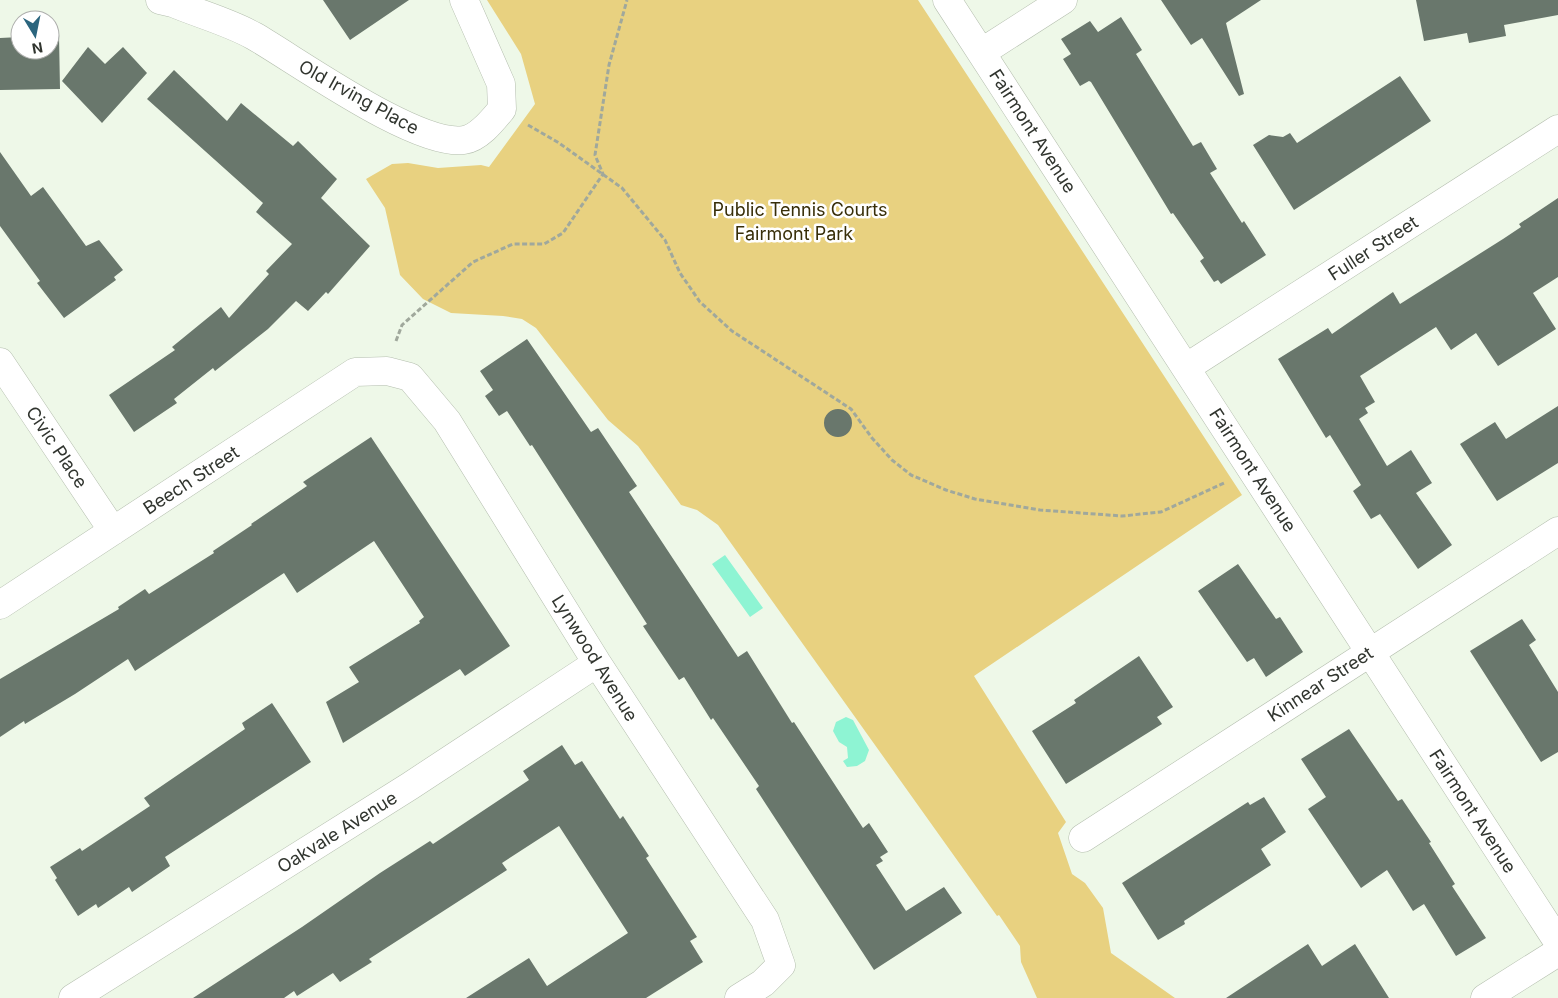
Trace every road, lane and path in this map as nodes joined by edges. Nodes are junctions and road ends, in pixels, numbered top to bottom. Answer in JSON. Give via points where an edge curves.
{"nodes":[{"id":1,"x":160,"y":0,"type":"edge"},
{"id":2,"x":464,"y":0,"type":"edge"},
{"id":3,"x":626,"y":0,"type":"edge"},
{"id":4,"x":947,"y":0,"type":"edge"},
{"id":5,"x":1063,"y":0,"type":"edge"},
{"id":6,"x":982,"y":52,"type":"junction"},
{"id":7,"x":502,"y":109,"type":"junction"},
{"id":8,"x":1558,"y":129,"type":"edge"},
{"id":9,"x":603,"y":174,"type":"junction"},
{"id":10,"x":394,"y":345,"type":"dead end"},
{"id":11,"x":0,"y":362,"type":"edge"},
{"id":12,"x":1187,"y":367,"type":"junction"},
{"id":13,"x":387,"y":371,"type":"joint"},
{"id":14,"x":1254,"y":472,"type":"junction"},
{"id":15,"x":112,"y":531,"type":"junction"},
{"id":16,"x":1558,"y":531,"type":"edge"},
{"id":17,"x":0,"y":605,"type":"edge"},
{"id":18,"x":1370,"y":651,"type":"junction"},
{"id":19,"x":597,"y":663,"type":"junction"},
{"id":20,"x":1083,"y":838,"type":"dead end"},
{"id":21,"x":1558,"y":942,"type":"edge"},
{"id":22,"x":1558,"y":952,"type":"edge"},
{"id":23,"x":73,"y":998,"type":"edge"},
{"id":24,"x":739,"y":998,"type":"edge"},
{"id":25,"x":1485,"y":998,"type":"edge"}],
"edges":[{"from":1,"to":7,"type":"street","name":"Old Irving Place","via":[[252,35],[387,116],[441,140],[466,140],[488,126]]},
{"from":2,"to":7,"type":"street","via":[[501,84]]},
{"from":3,"to":9,"type":"path","via":[[609,65],[595,154]]},
{"from":4,"to":6,"type":"street","name":"Fairmont Avenue"},
{"from":5,"to":6,"type":"street"},
{"from":6,"to":12,"type":"street","name":"Fairmont Avenue"},
{"from":7,"to":9,"type":"path","via":[[560,143]]},
{"from":8,"to":12,"type":"street","name":"Fuller Street"},
{"from":9,"to":10,"type":"path","via":[[563,233],[544,244],[513,244],[473,262],[402,325]]},
{"from":9,"to":14,"type":"path","via":[[622,188],[665,240],[680,273],[700,302],[732,331],[851,409],[878,446],[911,474],[975,499],[1040,510],[1122,516],[1161,512]]},
{"from":11,"to":15,"type":"street","name":"Civic Place"},
{"from":12,"to":14,"type":"street","name":"Fairmont Avenue"},
{"from":13,"to":15,"type":"street","name":"Beech Street","via":[[355,372]]},
{"from":13,"to":19,"type":"street","name":"Lynwood Avenue","via":[[410,377],[446,421]]},
{"from":14,"to":18,"type":"street","name":"Fairmont Avenue"},
{"from":15,"to":17,"type":"street","name":"Beech Street"},
{"from":16,"to":18,"type":"street","name":"Kinnear Street"},
{"from":18,"to":20,"type":"street","name":"Kinnear Street"},
{"from":18,"to":21,"type":"street","name":"Fairmont Avenue"},
{"from":19,"to":23,"type":"street","name":"Oakvale Avenue","via":[[410,786]]},
{"from":19,"to":24,"type":"street","name":"Lynwood Avenue","via":[[764,920],[781,965]]},
{"from":22,"to":25,"type":"street"}]}
